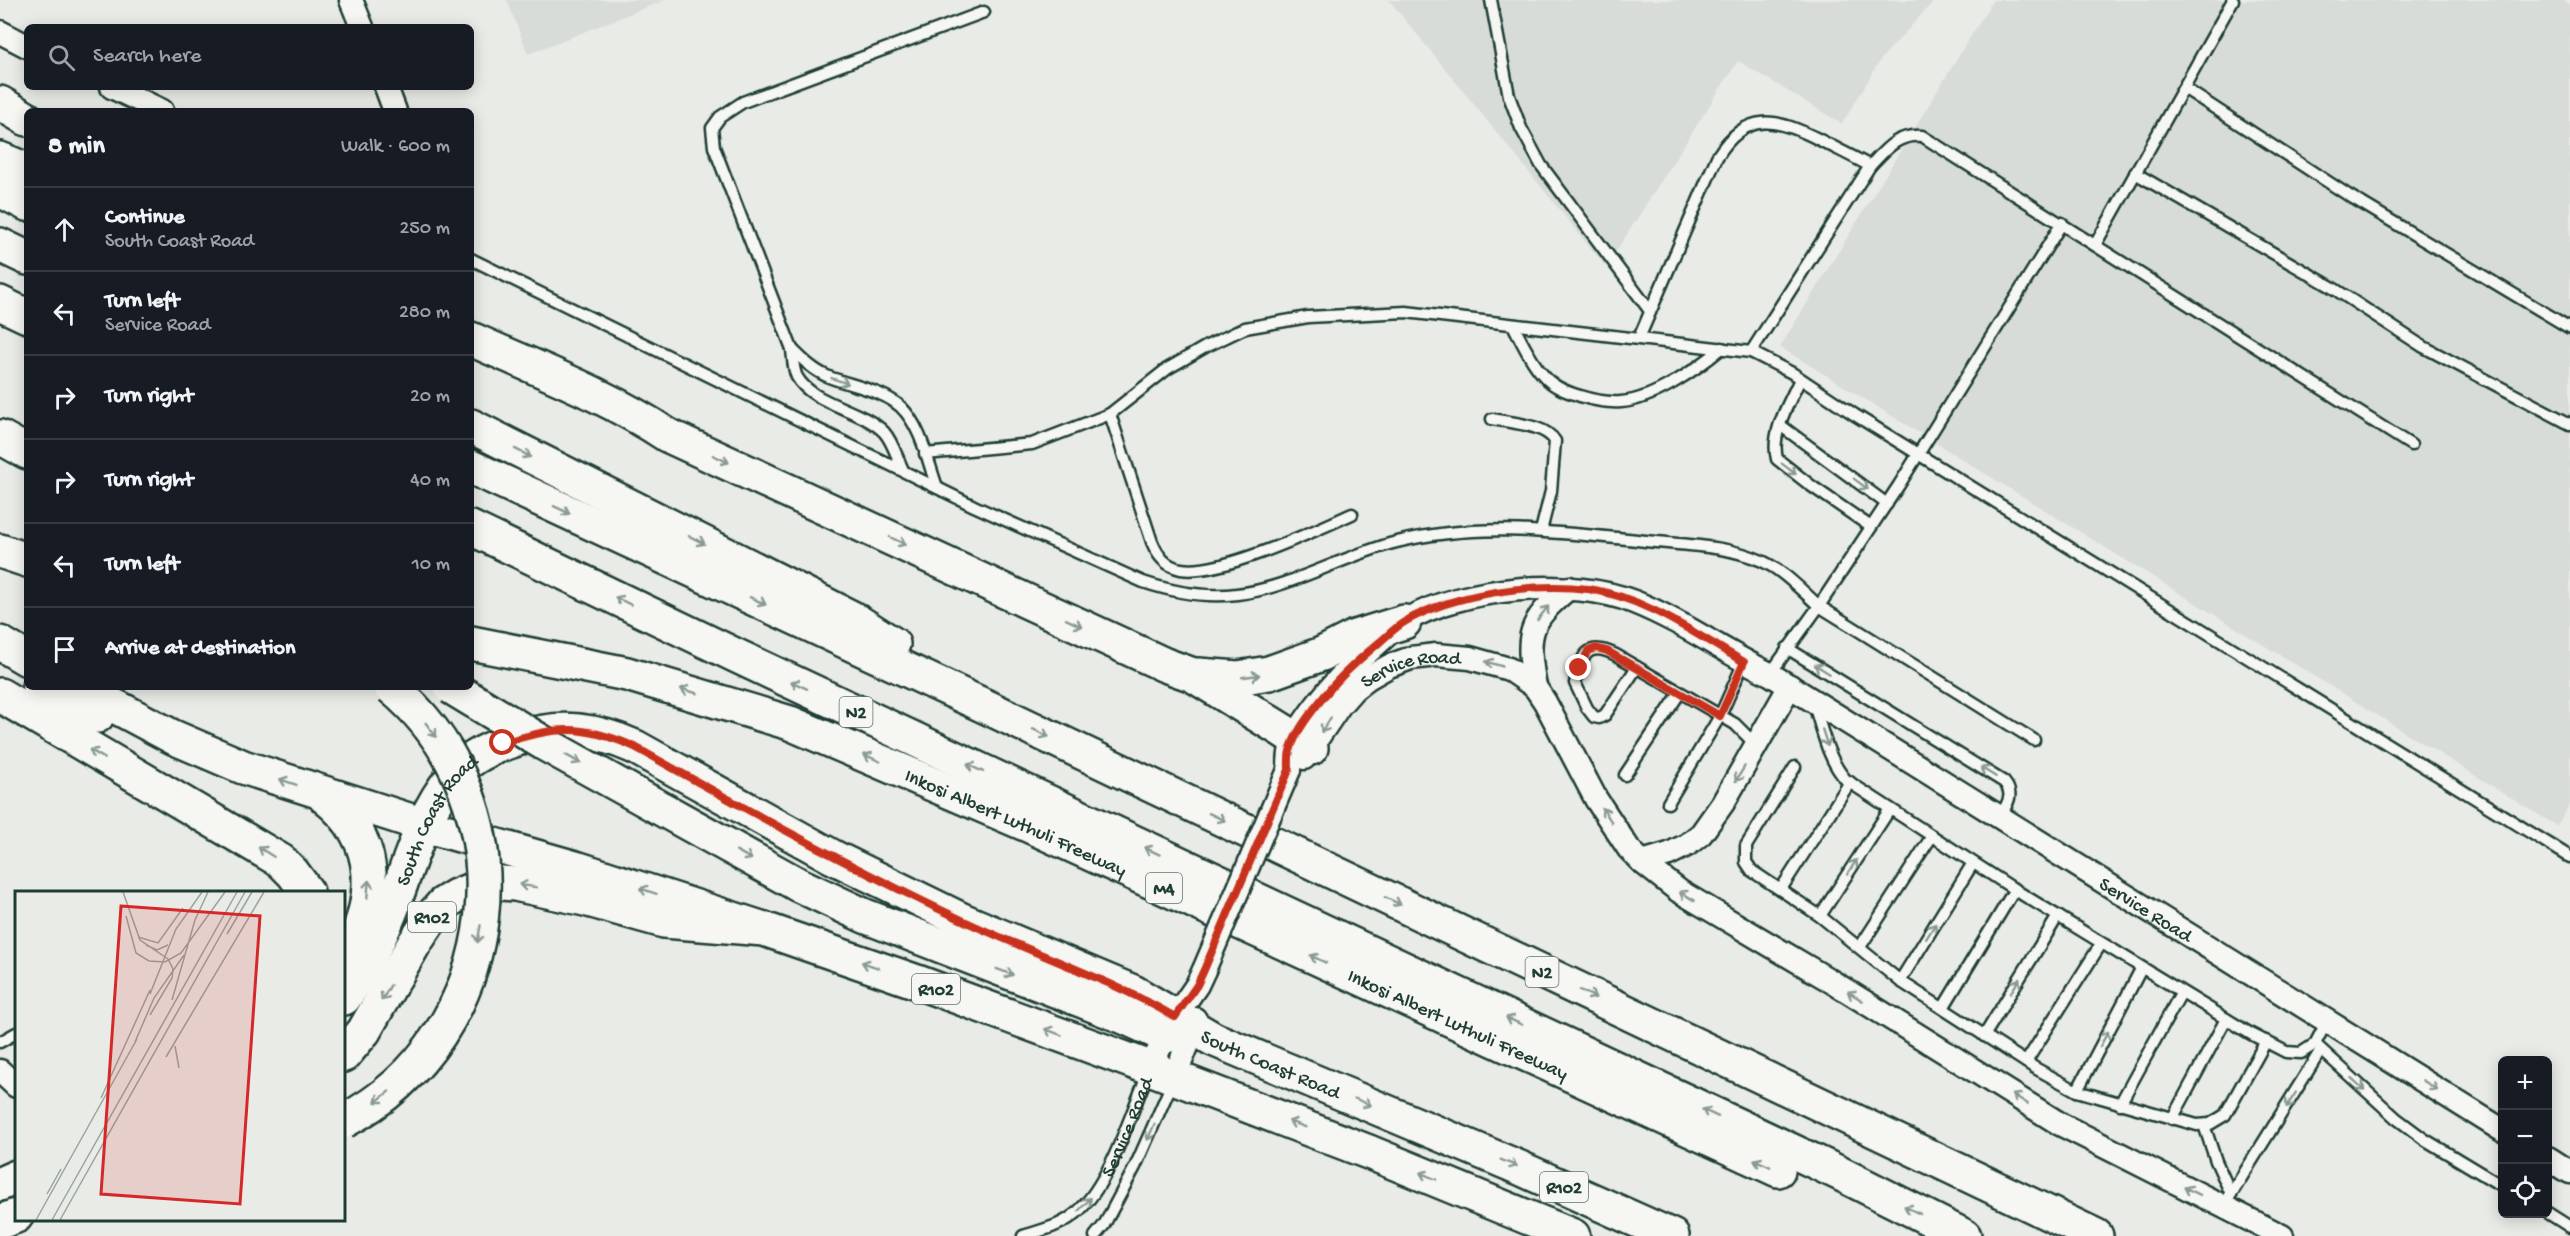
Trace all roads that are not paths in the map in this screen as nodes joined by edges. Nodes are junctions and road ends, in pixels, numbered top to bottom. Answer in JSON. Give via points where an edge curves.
{"nodes":[{"id":1,"x":351,"y":0,"type":"edge"},
{"id":2,"x":1491,"y":0,"type":"edge"},
{"id":3,"x":2233,"y":0,"type":"edge"},
{"id":4,"x":984,"y":12,"type":"dead end"},
{"id":5,"x":361,"y":24,"type":"edge"},
{"id":6,"x":0,"y":32,"type":"edge"},
{"id":7,"x":24,"y":44,"type":"edge"},
{"id":8,"x":2184,"y":88,"type":"junction"},
{"id":9,"x":118,"y":90,"type":"edge"},
{"id":10,"x":387,"y":90,"type":"edge"},
{"id":11,"x":0,"y":104,"type":"edge"},
{"id":12,"x":156,"y":108,"type":"edge"},
{"id":13,"x":394,"y":108,"type":"edge"},
{"id":14,"x":24,"y":117,"type":"edge"},
{"id":15,"x":0,"y":159,"type":"edge"},
{"id":16,"x":1870,"y":166,"type":"junction"},
{"id":17,"x":24,"y":170,"type":"edge"},
{"id":18,"x":2135,"y":173,"type":"junction"},
{"id":19,"x":0,"y":190,"type":"edge"},
{"id":20,"x":24,"y":202,"type":"edge"},
{"id":21,"x":2062,"y":223,"type":"junction"},
{"id":22,"x":2095,"y":244,"type":"junction"},
{"id":23,"x":0,"y":245,"type":"edge"},
{"id":24,"x":24,"y":257,"type":"edge"},
{"id":25,"x":474,"y":260,"type":"edge"},
{"id":26,"x":0,"y":303,"type":"edge"},
{"id":27,"x":1650,"y":311,"type":"junction"},
{"id":28,"x":24,"y":315,"type":"edge"},
{"id":29,"x":1513,"y":325,"type":"junction"},
{"id":30,"x":2570,"y":328,"type":"edge"},
{"id":31,"x":1639,"y":338,"type":"junction"},
{"id":32,"x":474,"y":340,"type":"edge"},
{"id":33,"x":1722,"y":348,"type":"junction"},
{"id":34,"x":792,"y":349,"type":"junction"},
{"id":35,"x":1751,"y":352,"type":"junction"},
{"id":36,"x":474,"y":359,"type":"edge"},
{"id":37,"x":1800,"y":379,"type":"junction"},
{"id":38,"x":1110,"y":414,"type":"junction"},
{"id":39,"x":1492,"y":419,"type":"dead end"},
{"id":40,"x":1780,"y":424,"type":"junction"},
{"id":41,"x":2570,"y":424,"type":"edge"},
{"id":42,"x":474,"y":428,"type":"edge"},
{"id":43,"x":667,"y":435,"type":"junction"},
{"id":44,"x":0,"y":436,"type":"edge"},
{"id":45,"x":2410,"y":445,"type":"dead end"},
{"id":46,"x":24,"y":450,"type":"edge"},
{"id":47,"x":1917,"y":453,"type":"junction"},
{"id":48,"x":925,"y":454,"type":"junction"},
{"id":49,"x":474,"y":468,"type":"edge"},
{"id":50,"x":903,"y":470,"type":"junction"},
{"id":51,"x":937,"y":488,"type":"junction"},
{"id":52,"x":1887,"y":504,"type":"junction"},
{"id":53,"x":1352,"y":514,"type":"dead end"},
{"id":54,"x":1871,"y":527,"type":"junction"},
{"id":55,"x":474,"y":529,"type":"edge"},
{"id":56,"x":1541,"y":531,"type":"junction"},
{"id":57,"x":0,"y":552,"type":"edge"},
{"id":58,"x":24,"y":559,"type":"edge"},
{"id":59,"x":1569,"y":588,"type":"junction"},
{"id":60,"x":1819,"y":606,"type":"junction"},
{"id":61,"x":1404,"y":622,"type":"junction"},
{"id":62,"x":0,"y":643,"type":"edge"},
{"id":63,"x":474,"y":644,"type":"edge"},
{"id":64,"x":1787,"y":648,"type":"junction"},
{"id":65,"x":24,"y":656,"type":"edge"},
{"id":66,"x":1744,"y":662,"type":"junction"},
{"id":67,"x":0,"y":666,"type":"edge"},
{"id":68,"x":1636,"y":668,"type":"junction"},
{"id":69,"x":1770,"y":674,"type":"junction"},
{"id":70,"x":1193,"y":675,"type":"junction"},
{"id":71,"x":24,"y":679,"type":"edge"},
{"id":72,"x":1790,"y":686,"type":"junction"},
{"id":73,"x":1534,"y":687,"type":"junction"},
{"id":74,"x":45,"y":690,"type":"edge"},
{"id":75,"x":85,"y":690,"type":"edge"},
{"id":76,"x":394,"y":690,"type":"edge"},
{"id":77,"x":456,"y":690,"type":"edge"},
{"id":78,"x":1679,"y":693,"type":"junction"},
{"id":79,"x":0,"y":695,"type":"edge"},
{"id":80,"x":1814,"y":701,"type":"junction"},
{"id":81,"x":988,"y":708,"type":"junction"},
{"id":82,"x":1720,"y":716,"type":"junction"},
{"id":83,"x":173,"y":737,"type":"junction"},
{"id":84,"x":2034,"y":740,"type":"dead end"},
{"id":85,"x":1757,"y":746,"type":"junction"},
{"id":86,"x":1299,"y":752,"type":"junction"},
{"id":87,"x":1795,"y":767,"type":"dead end"},
{"id":88,"x":1625,"y":775,"type":"dead end"},
{"id":89,"x":1850,"y":782,"type":"junction"},
{"id":90,"x":320,"y":793,"type":"junction"},
{"id":91,"x":1668,"y":802,"type":"dead end"},
{"id":92,"x":1890,"y":809,"type":"junction"},
{"id":93,"x":2000,"y":817,"type":"junction"},
{"id":94,"x":424,"y":825,"type":"junction"},
{"id":95,"x":1932,"y":836,"type":"junction"},
{"id":96,"x":2570,"y":857,"type":"edge"},
{"id":97,"x":1642,"y":862,"type":"junction"},
{"id":98,"x":1973,"y":863,"type":"junction"},
{"id":99,"x":2014,"y":889,"type":"junction"},
{"id":100,"x":1781,"y":890,"type":"junction"},
{"id":101,"x":306,"y":891,"type":"edge"},
{"id":102,"x":1820,"y":916,"type":"junction"},
{"id":103,"x":2058,"y":916,"type":"junction"},
{"id":104,"x":764,"y":928,"type":"junction"},
{"id":105,"x":2100,"y":944,"type":"junction"},
{"id":106,"x":1860,"y":947,"type":"junction"},
{"id":107,"x":345,"y":962,"type":"edge"},
{"id":108,"x":2141,"y":969,"type":"junction"},
{"id":109,"x":1900,"y":981,"type":"junction"},
{"id":110,"x":2181,"y":993,"type":"junction"},
{"id":111,"x":345,"y":996,"type":"edge"},
{"id":112,"x":1943,"y":1008,"type":"junction"},
{"id":113,"x":2226,"y":1019,"type":"junction"},
{"id":114,"x":2327,"y":1021,"type":"junction"},
{"id":115,"x":1178,"y":1027,"type":"junction"},
{"id":116,"x":15,"y":1034,"type":"edge"},
{"id":117,"x":1984,"y":1036,"type":"junction"},
{"id":118,"x":2266,"y":1041,"type":"junction"},
{"id":119,"x":0,"y":1042,"type":"edge"},
{"id":120,"x":2318,"y":1047,"type":"junction"},
{"id":121,"x":345,"y":1054,"type":"edge"},
{"id":122,"x":2026,"y":1062,"type":"junction"},
{"id":123,"x":0,"y":1071,"type":"edge"},
{"id":124,"x":1162,"y":1073,"type":"junction"},
{"id":125,"x":15,"y":1085,"type":"edge"},
{"id":126,"x":2077,"y":1091,"type":"junction"},
{"id":127,"x":2120,"y":1104,"type":"junction"},
{"id":128,"x":2172,"y":1119,"type":"junction"},
{"id":129,"x":345,"y":1121,"type":"edge"},
{"id":130,"x":2204,"y":1125,"type":"junction"},
{"id":131,"x":2498,"y":1128,"type":"edge"},
{"id":132,"x":2552,"y":1161,"type":"edge"},
{"id":133,"x":2570,"y":1172,"type":"edge"},
{"id":134,"x":1839,"y":1173,"type":"junction"},
{"id":135,"x":15,"y":1177,"type":"edge"},
{"id":136,"x":0,"y":1184,"type":"edge"},
{"id":137,"x":2498,"y":1184,"type":"edge"},
{"id":138,"x":2227,"y":1200,"type":"junction"},
{"id":139,"x":15,"y":1216,"type":"edge"},
{"id":140,"x":2552,"y":1216,"type":"edge"},
{"id":141,"x":0,"y":1222,"type":"edge"},
{"id":142,"x":2570,"y":1227,"type":"edge"},
{"id":143,"x":1023,"y":1236,"type":"edge"},
{"id":144,"x":1095,"y":1236,"type":"edge"},
{"id":145,"x":1573,"y":1236,"type":"edge"},
{"id":146,"x":1672,"y":1236,"type":"edge"},
{"id":147,"x":1965,"y":1236,"type":"edge"},
{"id":148,"x":2096,"y":1236,"type":"edge"},
{"id":149,"x":2282,"y":1236,"type":"edge"}],
"edges":[{"from":1,"to":5,"type":"street"},
{"from":2,"to":27,"type":"lane","via":[[1509,96],[1521,128],[1541,165]]},
{"from":3,"to":8,"type":"lane"},
{"from":4,"to":34,"type":"lane","via":[[743,102],[714,123],[712,141]]},
{"from":6,"to":7,"type":"street"},
{"from":8,"to":18,"type":"lane"},
{"from":8,"to":30,"type":"lane","via":[[2348,195]]},
{"from":9,"to":12,"type":"street"},
{"from":10,"to":13,"type":"street"},
{"from":11,"to":14,"type":"main road"},
{"from":15,"to":17,"type":"main road"},
{"from":16,"to":21,"type":"lane","via":[[1896,140],[1922,136]]},
{"from":16,"to":27,"type":"lane","via":[[1794,127],[1768,122],[1744,127],[1717,157]]},
{"from":16,"to":35,"type":"lane"},
{"from":18,"to":22,"type":"lane"},
{"from":18,"to":41,"type":"lane","via":[[2330,286],[2422,346]]},
{"from":19,"to":20,"type":"main road"},
{"from":21,"to":22,"type":"lane"},
{"from":21,"to":47,"type":"lane"},
{"from":22,"to":45,"type":"lane"},
{"from":23,"to":24,"type":"main road"},
{"from":25,"to":50,"type":"lane"},
{"from":26,"to":28,"type":"main road"},
{"from":27,"to":31,"type":"lane"},
{"from":29,"to":31,"type":"lane"},
{"from":29,"to":33,"type":"lane","via":[[1547,380],[1564,390],[1600,401],[1620,402],[1643,396],[1696,368]]},
{"from":29,"to":38,"type":"lane","via":[[1406,312],[1279,321],[1245,328],[1167,369]]},
{"from":31,"to":33,"type":"lane"},
{"from":32,"to":43,"type":"main road","via":[[612,403]]},
{"from":33,"to":35,"type":"lane"},
{"from":34,"to":48,"type":"lane","one_way":true,"via":[[827,376],[901,407],[909,416]]},
{"from":34,"to":50,"type":"lane","via":[[796,374],[806,387],[877,426],[888,438]]},
{"from":35,"to":37,"type":"lane"},
{"from":36,"to":43,"type":"main road","via":[[624,422]]},
{"from":37,"to":40,"type":"lane"},
{"from":37,"to":47,"type":"lane"},
{"from":38,"to":48,"type":"lane","via":[[1032,444]]},
{"from":38,"to":53,"type":"lane","via":[[1155,548],[1160,559],[1170,566],[1193,570],[1236,560]]},
{"from":39,"to":56,"type":"lane","via":[[1540,429],[1555,441],[1551,491]]},
{"from":40,"to":52,"type":"lane","one_way":true},
{"from":40,"to":54,"type":"lane","one_way":true,"via":[[1775,446],[1780,462]]},
{"from":42,"to":81,"type":"main road","one_way":true,"via":[[852,618]]},
{"from":43,"to":70,"type":"main road","one_way":true,"via":[[1165,666]]},
{"from":44,"to":46,"type":"main road"},
{"from":47,"to":52,"type":"lane"},
{"from":47,"to":96,"type":"lane"},
{"from":48,"to":51,"type":"lane"},
{"from":49,"to":81,"type":"main road","number":"N2","one_way":true},
{"from":50,"to":51,"type":"lane"},
{"from":51,"to":56,"type":"lane","via":[[1143,582],[1192,593],[1238,594],[1259,589],[1398,542],[1492,529]]},
{"from":52,"to":54,"type":"lane"},
{"from":54,"to":60,"type":"lane"},
{"from":134,"to":55,"type":"main road","number":"N2","one_way":true},
{"from":56,"to":60,"type":"lane","via":[[1743,554],[1785,575]]},
{"from":57,"to":58,"type":"main road"},
{"from":59,"to":61,"type":"street","name":"Service Road","via":[[1494,593],[1426,611]]},
{"from":59,"to":66,"type":"street","name":"Service Road","via":[[1633,601]]},
{"from":73,"to":59,"type":"street","name":"Service Road","one_way":true,"via":[[1531,632],[1546,607]]},
{"from":60,"to":64,"type":"lane"},
{"from":60,"to":84,"type":"lane"},
{"from":70,"to":61,"type":"main road","one_way":true,"via":[[1238,678],[1269,673]]},
{"from":61,"to":86,"type":"street","name":"Service Road","via":[[1341,675],[1314,709]]},
{"from":62,"to":65,"type":"main road"},
{"from":134,"to":63,"type":"main road","name":"Inkosi Albert Luthuli Freeway","number":"M4","one_way":true,"via":[[1803,1177],[1769,1166],[1038,830],[790,723],[627,674]]},
{"from":64,"to":69,"type":"lane"},
{"from":93,"to":64,"type":"lane","one_way":true,"via":[[2010,798],[2004,782]]},
{"from":66,"to":69,"type":"street","name":"Service Road"},
{"from":66,"to":82,"type":"lane"},
{"from":67,"to":71,"type":"main road"},
{"from":68,"to":68,"type":"lane","via":[[1602,649],[1587,652],[1575,687],[1591,714],[1605,716]]},
{"from":68,"to":78,"type":"lane"},
{"from":69,"to":72,"type":"street","name":"Service Road"},
{"from":70,"to":86,"type":"main road"},
{"from":72,"to":80,"type":"street","name":"Service Road"},
{"from":72,"to":85,"type":"street"},
{"from":73,"to":86,"type":"street","name":"Service Road","one_way":true,"via":[[1509,669],[1489,662],[1436,654],[1411,658],[1389,666],[1353,690]]},
{"from":97,"to":73,"type":"street","name":"Service Road","one_way":true,"via":[[1596,799]]},
{"from":74,"to":83,"type":"main road","via":[[116,724]]},
{"from":75,"to":83,"type":"main road"},
{"from":76,"to":129,"type":"main road","one_way":true,"bridge":true,"via":[[424,721],[460,778],[479,837],[483,910],[469,976],[437,1039],[389,1092]]},
{"from":77,"to":115,"type":"main road","one_way":true,"bridge":true,"via":[[797,884],[866,916],[1122,1016]]},
{"from":78,"to":82,"type":"lane"},
{"from":78,"to":88,"type":"lane"},
{"from":101,"to":79,"type":"main road","one_way":true,"via":[[281,861]]},
{"from":80,"to":89,"type":"lane","one_way":true,"via":[[1835,765]]},
{"from":80,"to":93,"type":"street","name":"Service Road"},
{"from":81,"to":148,"type":"main road","number":"N2","one_way":true},
{"from":82,"to":85,"type":"lane","via":[[1735,724]]},
{"from":82,"to":91,"type":"lane"},
{"from":90,"to":83,"type":"main road","one_way":true,"via":[[243,767]]},
{"from":85,"to":97,"type":"street","one_way":true,"via":[[1701,834],[1669,854]]},
{"from":86,"to":115,"type":"street","name":"Service Road","bridge":true},
{"from":87,"to":100,"type":"lane","via":[[1745,850],[1746,862],[1752,870]]},
{"from":89,"to":92,"type":"lane"},
{"from":89,"to":100,"type":"lane"},
{"from":90,"to":94,"type":"main road"},
{"from":107,"to":90,"type":"main road","one_way":true,"via":[[363,921],[370,889],[369,870],[354,826]]},
{"from":92,"to":95,"type":"lane"},
{"from":102,"to":92,"type":"lane","one_way":true},
{"from":93,"to":114,"type":"street","name":"Service Road"},
{"from":104,"to":94,"type":"main road","one_way":true},
{"from":94,"to":111,"type":"main road","name":"South Coast Road","number":"R102","via":[[389,916]]},
{"from":94,"to":115,"type":"main road","name":"South Coast Road","number":"R102","via":[[457,774],[473,759],[503,743],[553,729],[611,736],[833,857],[962,920],[1133,992]]},
{"from":95,"to":98,"type":"lane"},
{"from":95,"to":106,"type":"lane"},
{"from":138,"to":97,"type":"street","name":"Service Road","one_way":true,"via":[[2060,1124],[1679,891]]},
{"from":98,"to":99,"type":"lane"},
{"from":109,"to":98,"type":"lane","one_way":true},
{"from":99,"to":103,"type":"lane"},
{"from":99,"to":112,"type":"lane"},
{"from":100,"to":102,"type":"lane"},
{"from":102,"to":106,"type":"lane"},
{"from":103,"to":105,"type":"lane"},
{"from":117,"to":103,"type":"lane","one_way":true},
{"from":104,"to":121,"type":"main road","number":"R102","one_way":true,"via":[[664,921],[515,884],[476,888],[456,896],[434,914],[364,1031]]},
{"from":124,"to":104,"type":"main road","number":"R102","one_way":true},
{"from":105,"to":108,"type":"lane"},
{"from":105,"to":122,"type":"lane"},
{"from":106,"to":109,"type":"lane"},
{"from":108,"to":110,"type":"lane"},
{"from":126,"to":108,"type":"lane","one_way":true},
{"from":109,"to":112,"type":"lane"},
{"from":110,"to":113,"type":"lane"},
{"from":110,"to":127,"type":"lane"},
{"from":112,"to":117,"type":"lane"},
{"from":113,"to":118,"type":"lane"},
{"from":113,"to":128,"type":"lane"},
{"from":114,"to":120,"type":"lane"},
{"from":114,"to":131,"type":"street","name":"Service Road","one_way":true},
{"from":115,"to":124,"type":"street","name":"Service Road"},
{"from":115,"to":146,"type":"main road","name":"South Coast Road","number":"R102","one_way":true,"via":[[1521,1168]]},
{"from":116,"to":119,"type":"lane"},
{"from":117,"to":122,"type":"lane"},
{"from":118,"to":120,"type":"lane","via":[[2297,1054]]},
{"from":118,"to":130,"type":"lane","via":[[2225,1115]]},
{"from":120,"to":137,"type":"lane","one_way":true,"via":[[2396,1118]]},
{"from":120,"to":138,"type":"lane","one_way":true},
{"from":122,"to":126,"type":"lane"},
{"from":123,"to":125,"type":"street"},
{"from":143,"to":124,"type":"lane","name":"Service Road","one_way":true,"via":[[1061,1223],[1082,1208],[1103,1179]]},
{"from":124,"to":144,"type":"lane","name":"Service Road","one_way":true,"via":[[1135,1167]]},
{"from":145,"to":124,"type":"main road","number":"R102","one_way":true},
{"from":126,"to":127,"type":"lane"},
{"from":127,"to":128,"type":"lane"},
{"from":128,"to":130,"type":"lane"},
{"from":130,"to":138,"type":"lane"},
{"from":132,"to":133,"type":"street"},
{"from":147,"to":134,"type":"main road","number":"N2","one_way":true},
{"from":135,"to":136,"type":"main road"},
{"from":138,"to":149,"type":"street","name":"Service Road"},
{"from":139,"to":141,"type":"main road"},
{"from":140,"to":142,"type":"lane"}]}
